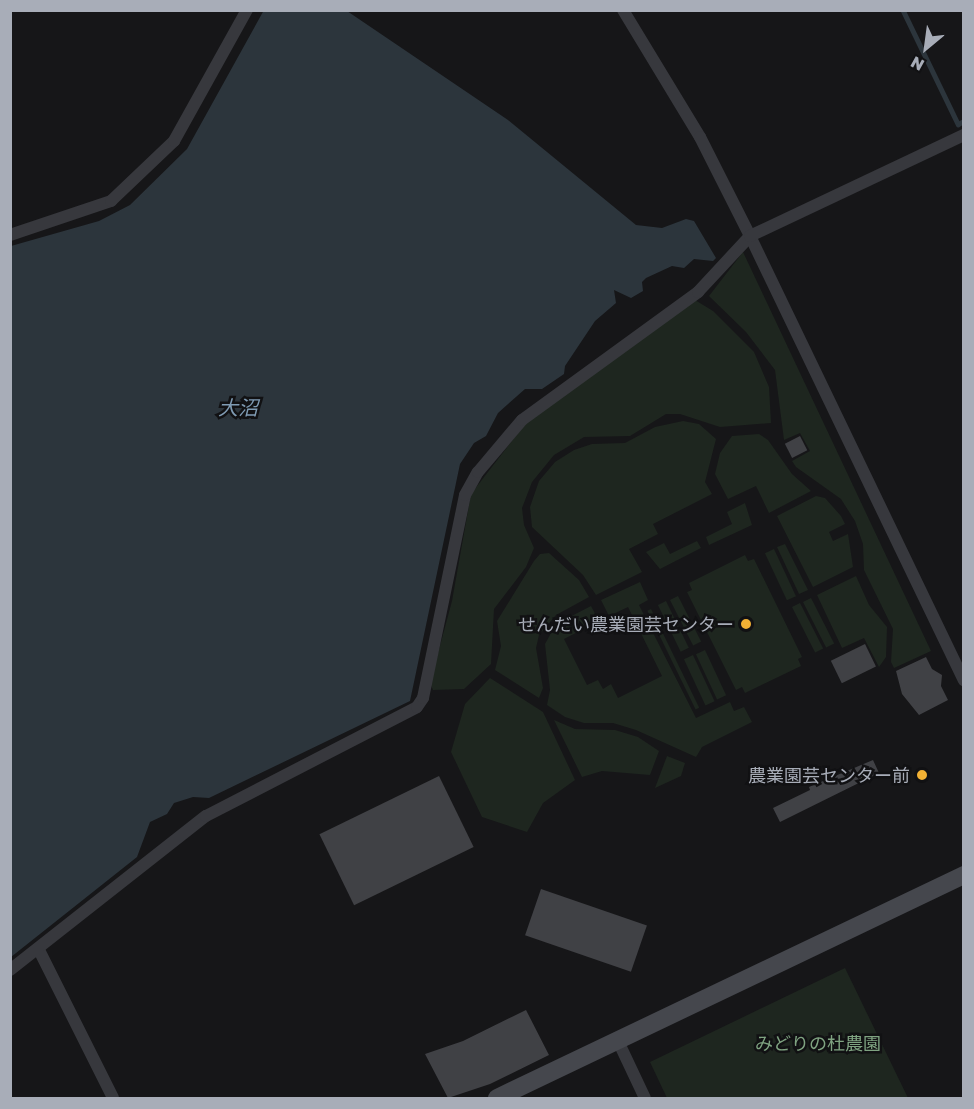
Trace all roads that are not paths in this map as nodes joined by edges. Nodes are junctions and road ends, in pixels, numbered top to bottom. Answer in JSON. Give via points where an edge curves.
{"nodes":[{"id":1,"x":247,"y":10,"type":"edge"},
{"id":2,"x":623,"y":10,"type":"edge"},
{"id":3,"x":963,"y":135,"type":"edge"},
{"id":4,"x":10,"y":235,"type":"edge"},
{"id":5,"x":750,"y":236,"type":"junction"},
{"id":6,"x":963,"y":680,"type":"edge"},
{"id":7,"x":963,"y":875,"type":"edge"},
{"id":8,"x":39,"y":950,"type":"junction"},
{"id":9,"x":10,"y":970,"type":"edge"},
{"id":10,"x":618,"y":1041,"type":"junction"},
{"id":11,"x":113,"y":1098,"type":"edge"},
{"id":12,"x":497,"y":1098,"type":"edge"},
{"id":13,"x":645,"y":1098,"type":"edge"}],
"edges":[{"from":1,"to":4,"type":"street","via":[[166,149],[111,201]]},
{"from":2,"to":5,"type":"street","via":[[700,137]]},
{"from":3,"to":5,"type":"street"},
{"from":5,"to":6,"type":"street"},
{"from":5,"to":8,"type":"street","via":[[698,292],[522,420],[469,484],[423,698],[417,707],[206,816]]},
{"from":7,"to":10,"type":"street"},
{"from":8,"to":9,"type":"street"},
{"from":8,"to":11,"type":"street"},
{"from":10,"to":12,"type":"street"},
{"from":10,"to":13,"type":"street"}]}
